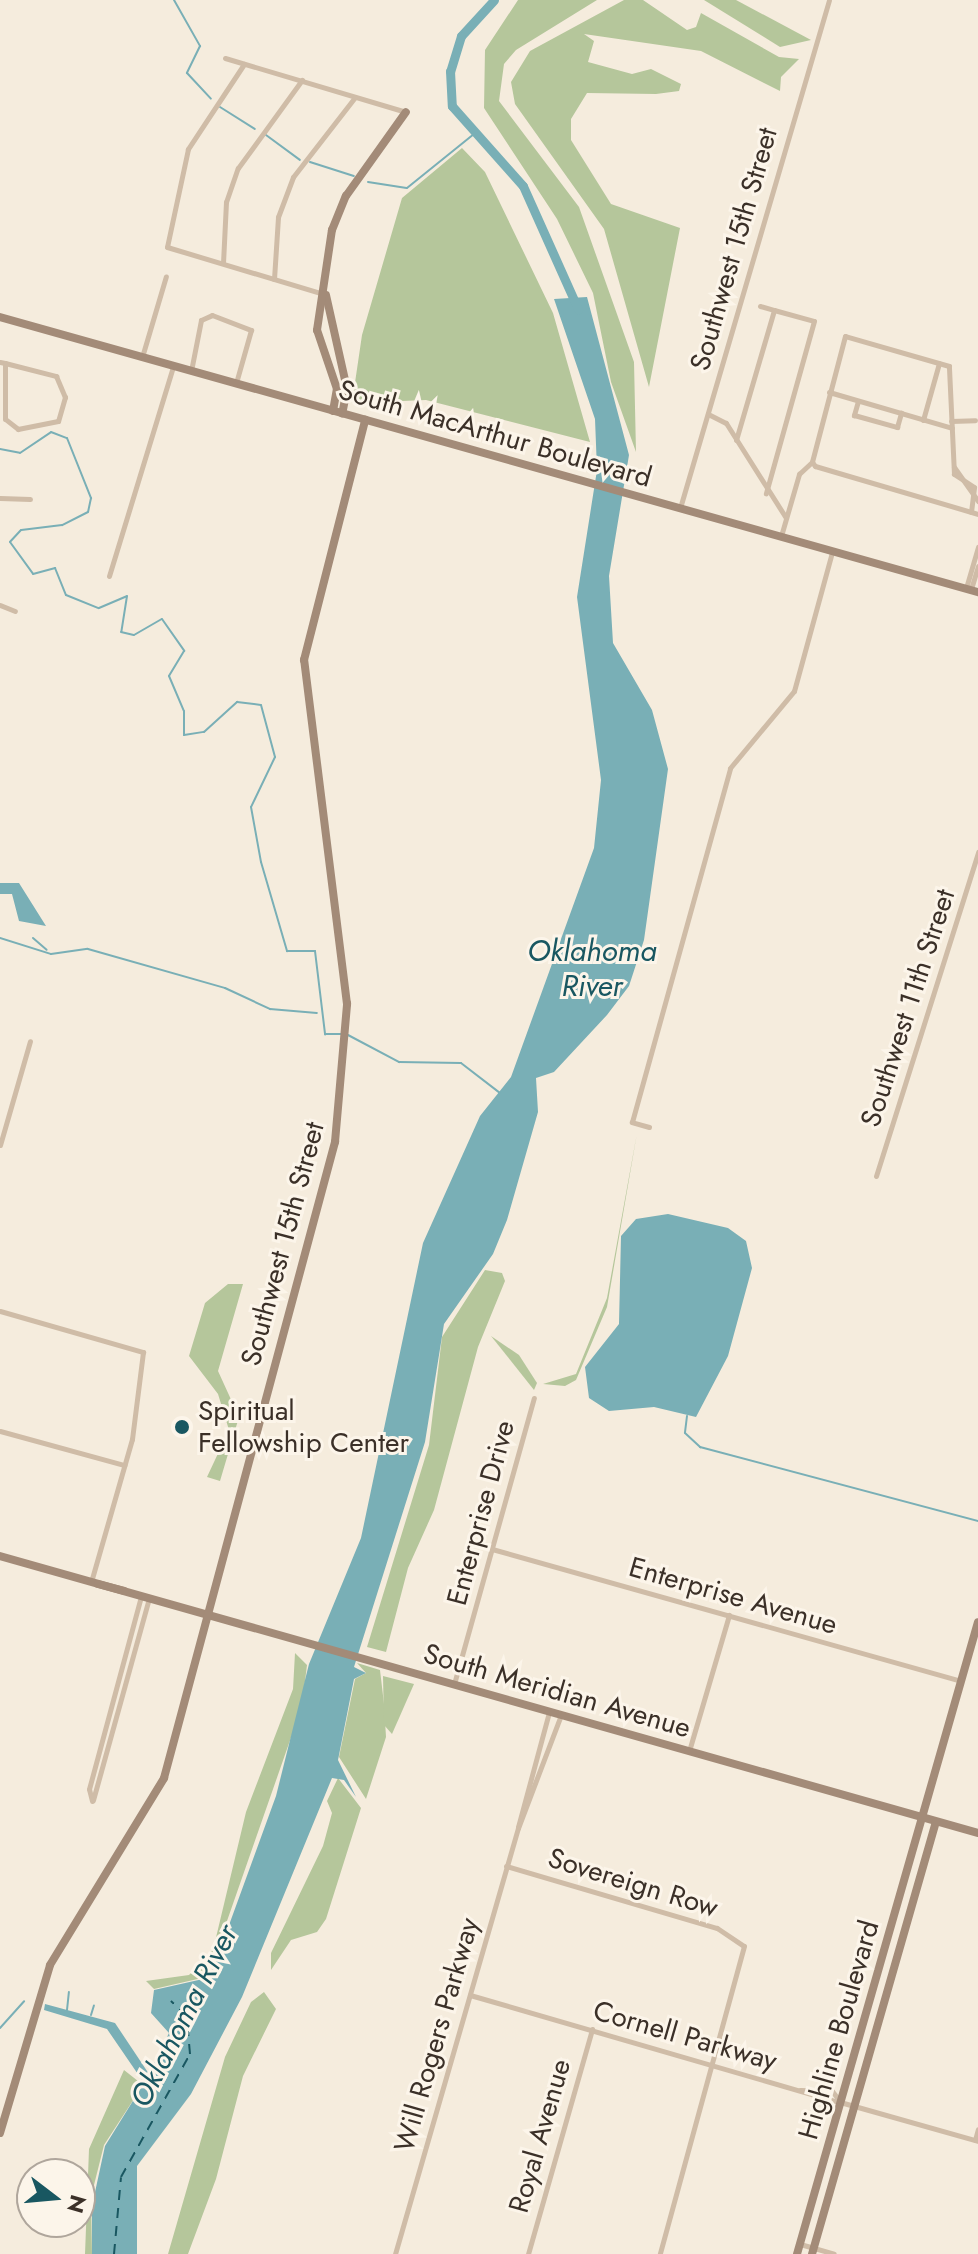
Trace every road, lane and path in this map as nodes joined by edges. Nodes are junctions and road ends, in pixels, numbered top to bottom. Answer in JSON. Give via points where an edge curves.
{"nodes":[{"id":1,"x":829,"y":0,"type":"edge"},
{"id":2,"x":225,"y":58,"type":"dead end"},
{"id":3,"x":244,"y":64,"type":"junction"},
{"id":4,"x":302,"y":80,"type":"junction"},
{"id":5,"x":355,"y":97,"type":"junction"},
{"id":6,"x":406,"y":112,"type":"joint"},
{"id":7,"x":223,"y":263,"type":"junction"},
{"id":8,"x":166,"y":276,"type":"dead end"},
{"id":9,"x":274,"y":279,"type":"junction"},
{"id":10,"x":325,"y":294,"type":"junction"},
{"id":11,"x":760,"y":306,"type":"dead end"},
{"id":12,"x":774,"y":310,"type":"junction"},
{"id":13,"x":0,"y":317,"type":"edge"},
{"id":14,"x":142,"y":357,"type":"junction"},
{"id":15,"x":3,"y":362,"type":"edge"},
{"id":16,"x":939,"y":363,"type":"junction"},
{"id":17,"x":340,"y":364,"type":"junction"},
{"id":18,"x":173,"y":366,"type":"junction"},
{"id":19,"x":330,"y":368,"type":"junction"},
{"id":20,"x":191,"y":371,"type":"junction"},
{"id":21,"x":236,"y":383,"type":"junction"},
{"id":22,"x":829,"y":392,"type":"junction"},
{"id":23,"x":858,"y":401,"type":"junction"},
{"id":24,"x":338,"y":412,"type":"junction"},
{"id":25,"x":901,"y":413,"type":"junction"},
{"id":26,"x":708,"y":414,"type":"junction"},
{"id":27,"x":365,"y":420,"type":"junction"},
{"id":28,"x":923,"y":420,"type":"junction"},
{"id":29,"x":975,"y":420,"type":"dead end"},
{"id":30,"x":951,"y":425,"type":"junction"},
{"id":31,"x":736,"y":440,"type":"junction"},
{"id":32,"x":813,"y":464,"type":"junction"},
{"id":33,"x":766,"y":493,"type":"junction"},
{"id":34,"x":0,"y":498,"type":"edge"},
{"id":35,"x":30,"y":499,"type":"dead end"},
{"id":36,"x":976,"y":500,"type":"edge"},
{"id":37,"x":680,"y":509,"type":"junction"},
{"id":38,"x":971,"y":512,"type":"junction"},
{"id":39,"x":978,"y":514,"type":"edge"},
{"id":40,"x":786,"y":518,"type":"junction"},
{"id":41,"x":781,"y":537,"type":"junction"},
{"id":42,"x":978,"y":547,"type":"edge"},
{"id":43,"x":832,"y":552,"type":"junction"},
{"id":44,"x":978,"y":566,"type":"edge"},
{"id":45,"x":109,"y":576,"type":"dead end"},
{"id":46,"x":972,"y":591,"type":"edge"},
{"id":47,"x":0,"y":605,"type":"edge"},
{"id":48,"x":15,"y":611,"type":"dead end"},
{"id":49,"x":978,"y":852,"type":"edge"},
{"id":50,"x":30,"y":1041,"type":"dead end"},
{"id":51,"x":649,"y":1127,"type":"dead end"},
{"id":52,"x":0,"y":1145,"type":"edge"},
{"id":53,"x":876,"y":1176,"type":"dead end"},
{"id":54,"x":0,"y":1311,"type":"edge"},
{"id":55,"x":534,"y":1398,"type":"dead end"},
{"id":56,"x":0,"y":1431,"type":"edge"},
{"id":57,"x":124,"y":1465,"type":"junction"},
{"id":58,"x":492,"y":1549,"type":"junction"},
{"id":59,"x":0,"y":1556,"type":"edge"},
{"id":60,"x":94,"y":1583,"type":"junction"},
{"id":61,"x":145,"y":1597,"type":"junction"},
{"id":62,"x":729,"y":1614,"type":"junction"},
{"id":63,"x":208,"y":1615,"type":"junction"},
{"id":64,"x":978,"y":1622,"type":"edge"},
{"id":65,"x":131,"y":1633,"type":"junction"},
{"id":66,"x":139,"y":1635,"type":"junction"},
{"id":67,"x":124,"y":1659,"type":"junction"},
{"id":68,"x":132,"y":1661,"type":"junction"},
{"id":69,"x":962,"y":1682,"type":"junction"},
{"id":70,"x":454,"y":1685,"type":"junction"},
{"id":71,"x":549,"y":1712,"type":"junction"},
{"id":72,"x":561,"y":1715,"type":"junction"},
{"id":73,"x":109,"y":1728,"type":"junction"},
{"id":74,"x":689,"y":1752,"type":"junction"},
{"id":75,"x":530,"y":1764,"type":"junction"},
{"id":76,"x":542,"y":1767,"type":"junction"},
{"id":77,"x":524,"y":1783,"type":"junction"},
{"id":78,"x":536,"y":1786,"type":"junction"},
{"id":79,"x":922,"y":1818,"type":"junction"},
{"id":80,"x":936,"y":1822,"type":"junction"},
{"id":81,"x":518,"y":1828,"type":"junction"},
{"id":82,"x":978,"y":1833,"type":"edge"},
{"id":83,"x":912,"y":1855,"type":"junction"},
{"id":84,"x":926,"y":1859,"type":"junction"},
{"id":85,"x":506,"y":1866,"type":"junction"},
{"id":86,"x":470,"y":1995,"type":"junction"},
{"id":87,"x":592,"y":2029,"type":"junction"},
{"id":88,"x":712,"y":2065,"type":"junction"},
{"id":89,"x":799,"y":2090,"type":"junction"},
{"id":90,"x":840,"y":2102,"type":"junction"},
{"id":91,"x":855,"y":2106,"type":"junction"},
{"id":92,"x":978,"y":2129,"type":"edge"},
{"id":93,"x":0,"y":2133,"type":"edge"},
{"id":94,"x":976,"y":2140,"type":"edge"},
{"id":95,"x":800,"y":2244,"type":"junction"},
{"id":96,"x":813,"y":2251,"type":"edge"},
{"id":97,"x":395,"y":2254,"type":"edge"},
{"id":98,"x":528,"y":2254,"type":"edge"},
{"id":99,"x":660,"y":2254,"type":"edge"},
{"id":100,"x":797,"y":2254,"type":"edge"},
{"id":101,"x":834,"y":2254,"type":"edge"}],
"edges":[{"from":1,"to":26,"type":"street","name":"Southwest 15th Street"},
{"from":2,"to":3,"type":"street"},
{"from":3,"to":4,"type":"street"},
{"from":3,"to":7,"type":"street","via":[[188,149],[172,205],[172,250]]},
{"from":4,"to":5,"type":"street"},
{"from":4,"to":7,"type":"street","via":[[238,168],[226,202]]},
{"from":5,"to":6,"type":"street"},
{"from":5,"to":9,"type":"street","via":[[293,177],[278,217]]},
{"from":6,"to":10,"type":"main road","via":[[336,214]]},
{"from":7,"to":9,"type":"street"},
{"from":8,"to":14,"type":"street"},
{"from":9,"to":10,"type":"street"},
{"from":10,"to":17,"type":"main road"},
{"from":10,"to":19,"type":"main road","via":[[317,330]]},
{"from":11,"to":12,"type":"street"},
{"from":12,"to":31,"type":"street"},
{"from":12,"to":33,"type":"street","via":[[814,321]]},
{"from":13,"to":14,"type":"main road","name":"South MacArthur Boulevard"},
{"from":14,"to":18,"type":"main road","name":"South MacArthur Boulevard"},
{"from":15,"to":15,"type":"street","via":[[56,376],[65,397],[58,421],[18,429],[5,419]]},
{"from":16,"to":22,"type":"street","via":[[845,336]]},
{"from":16,"to":28,"type":"street"},
{"from":16,"to":30,"type":"street","via":[[949,366]]},
{"from":17,"to":19,"type":"main road"},
{"from":17,"to":24,"type":"main road","via":[[347,389]]},
{"from":18,"to":20,"type":"main road","name":"South MacArthur Boulevard"},
{"from":18,"to":45,"type":"street"},
{"from":19,"to":24,"type":"main road"},
{"from":20,"to":21,"type":"main road","name":"South MacArthur Boulevard"},
{"from":20,"to":21,"type":"street","via":[[206,314],[251,330]]},
{"from":21,"to":24,"type":"main road","name":"South MacArthur Boulevard"},
{"from":22,"to":23,"type":"street"},
{"from":22,"to":32,"type":"street"},
{"from":23,"to":25,"type":"street"},
{"from":23,"to":25,"type":"street","via":[[854,415],[897,427]]},
{"from":24,"to":27,"type":"main road","name":"South MacArthur Boulevard"},
{"from":25,"to":28,"type":"street"},
{"from":26,"to":31,"type":"street","via":[[724,420]]},
{"from":26,"to":37,"type":"street","name":"Southwest 15th Street"},
{"from":27,"to":37,"type":"main road","name":"South MacArthur Boulevard"},
{"from":27,"to":63,"type":"main road","name":"Southwest 15th Street","via":[[304,660],[347,1004],[346,1067],[335,1142]]},
{"from":28,"to":30,"type":"street"},
{"from":29,"to":30,"type":"street"},
{"from":30,"to":36,"type":"street","via":[[953,466]]},
{"from":31,"to":33,"type":"street"},
{"from":32,"to":38,"type":"street"},
{"from":32,"to":40,"type":"street","via":[[799,474]]},
{"from":33,"to":40,"type":"street"},
{"from":34,"to":35,"type":"street"},
{"from":36,"to":38,"type":"street"},
{"from":37,"to":41,"type":"main road","name":"South MacArthur Boulevard"},
{"from":38,"to":39,"type":"street"},
{"from":40,"to":41,"type":"street"},
{"from":41,"to":43,"type":"main road","name":"South MacArthur Boulevard"},
{"from":42,"to":46,"type":"street"},
{"from":43,"to":46,"type":"main road","name":"South MacArthur Boulevard"},
{"from":43,"to":51,"type":"street","via":[[794,691],[730,768],[632,1122]]},
{"from":44,"to":46,"type":"street"},
{"from":47,"to":48,"type":"street"},
{"from":49,"to":53,"type":"street","name":"Southwest 11th Street"},
{"from":50,"to":52,"type":"street"},
{"from":54,"to":57,"type":"street","via":[[143,1352]]},
{"from":55,"to":58,"type":"street","name":"Enterprise Drive"},
{"from":56,"to":57,"type":"street"},
{"from":57,"to":60,"type":"street"},
{"from":58,"to":62,"type":"street","name":"Enterprise Avenue"},
{"from":58,"to":70,"type":"street","name":"Enterprise Drive"},
{"from":59,"to":60,"type":"main road","name":"South Meridian Avenue"},
{"from":60,"to":61,"type":"main road","name":"South Meridian Avenue"},
{"from":61,"to":63,"type":"main road","name":"South Meridian Avenue"},
{"from":61,"to":65,"type":"street"},
{"from":61,"to":66,"type":"street"},
{"from":62,"to":69,"type":"street","name":"Enterprise Avenue"},
{"from":62,"to":74,"type":"street"},
{"from":63,"to":70,"type":"main road","name":"South Meridian Avenue"},
{"from":63,"to":93,"type":"main road","name":"Southwest 15th Street","via":[[160,1789],[50,1965]]},
{"from":64,"to":69,"type":"main road","name":"Highline Boulevard"},
{"from":65,"to":66,"type":"street"},
{"from":65,"to":67,"type":"street"},
{"from":66,"to":68,"type":"street"},
{"from":67,"to":68,"type":"street"},
{"from":67,"to":73,"type":"street"},
{"from":68,"to":73,"type":"street"},
{"from":69,"to":79,"type":"main road","name":"Highline Boulevard"},
{"from":70,"to":71,"type":"main road","name":"South Meridian Avenue"},
{"from":71,"to":72,"type":"main road","name":"South Meridian Avenue"},
{"from":71,"to":75,"type":"street","name":"Will Rogers Parkway"},
{"from":72,"to":74,"type":"main road","name":"South Meridian Avenue"},
{"from":72,"to":76,"type":"street","name":"Will Rogers Parkway"},
{"from":73,"to":73,"type":"street","via":[[89,1789],[92,1801]]},
{"from":74,"to":79,"type":"main road","name":"South Meridian Avenue"},
{"from":75,"to":76,"type":"street"},
{"from":75,"to":77,"type":"street","name":"Will Rogers Parkway"},
{"from":76,"to":78,"type":"street","name":"Will Rogers Parkway"},
{"from":77,"to":78,"type":"street"},
{"from":77,"to":81,"type":"street","name":"Will Rogers Parkway"},
{"from":78,"to":81,"type":"street","name":"Will Rogers Parkway"},
{"from":79,"to":80,"type":"main road","name":"South Meridian Avenue"},
{"from":79,"to":83,"type":"main road","name":"Highline Boulevard"},
{"from":80,"to":82,"type":"main road","name":"South Meridian Avenue"},
{"from":80,"to":84,"type":"main road","name":"Highline Boulevard"},
{"from":81,"to":85,"type":"street","name":"Will Rogers Parkway"},
{"from":83,"to":84,"type":"main road"},
{"from":83,"to":90,"type":"main road","name":"Highline Boulevard"},
{"from":84,"to":91,"type":"main road","name":"Highline Boulevard"},
{"from":85,"to":86,"type":"street","name":"Will Rogers Parkway"},
{"from":85,"to":88,"type":"street","name":"Sovereign Row","via":[[717,1928],[744,1946]]},
{"from":86,"to":87,"type":"street","name":"Cornell Parkway"},
{"from":86,"to":97,"type":"street","name":"Will Rogers Parkway"},
{"from":87,"to":88,"type":"street","name":"Cornell Parkway"},
{"from":87,"to":98,"type":"street","name":"Royal Avenue"},
{"from":88,"to":89,"type":"street","name":"Cornell Parkway"},
{"from":88,"to":99,"type":"street"},
{"from":89,"to":90,"type":"street","name":"Cornell Parkway"},
{"from":89,"to":90,"type":"street","via":[[832,2091]]},
{"from":90,"to":91,"type":"street","name":"Cornell Parkway"},
{"from":90,"to":95,"type":"main road","name":"Highline Boulevard"},
{"from":91,"to":94,"type":"street","name":"Cornell Parkway"},
{"from":91,"to":96,"type":"main road","name":"Highline Boulevard"},
{"from":92,"to":94,"type":"street"},
{"from":95,"to":96,"type":"street"},
{"from":95,"to":100,"type":"main road","name":"Highline Boulevard"},
{"from":96,"to":101,"type":"street"}]}
